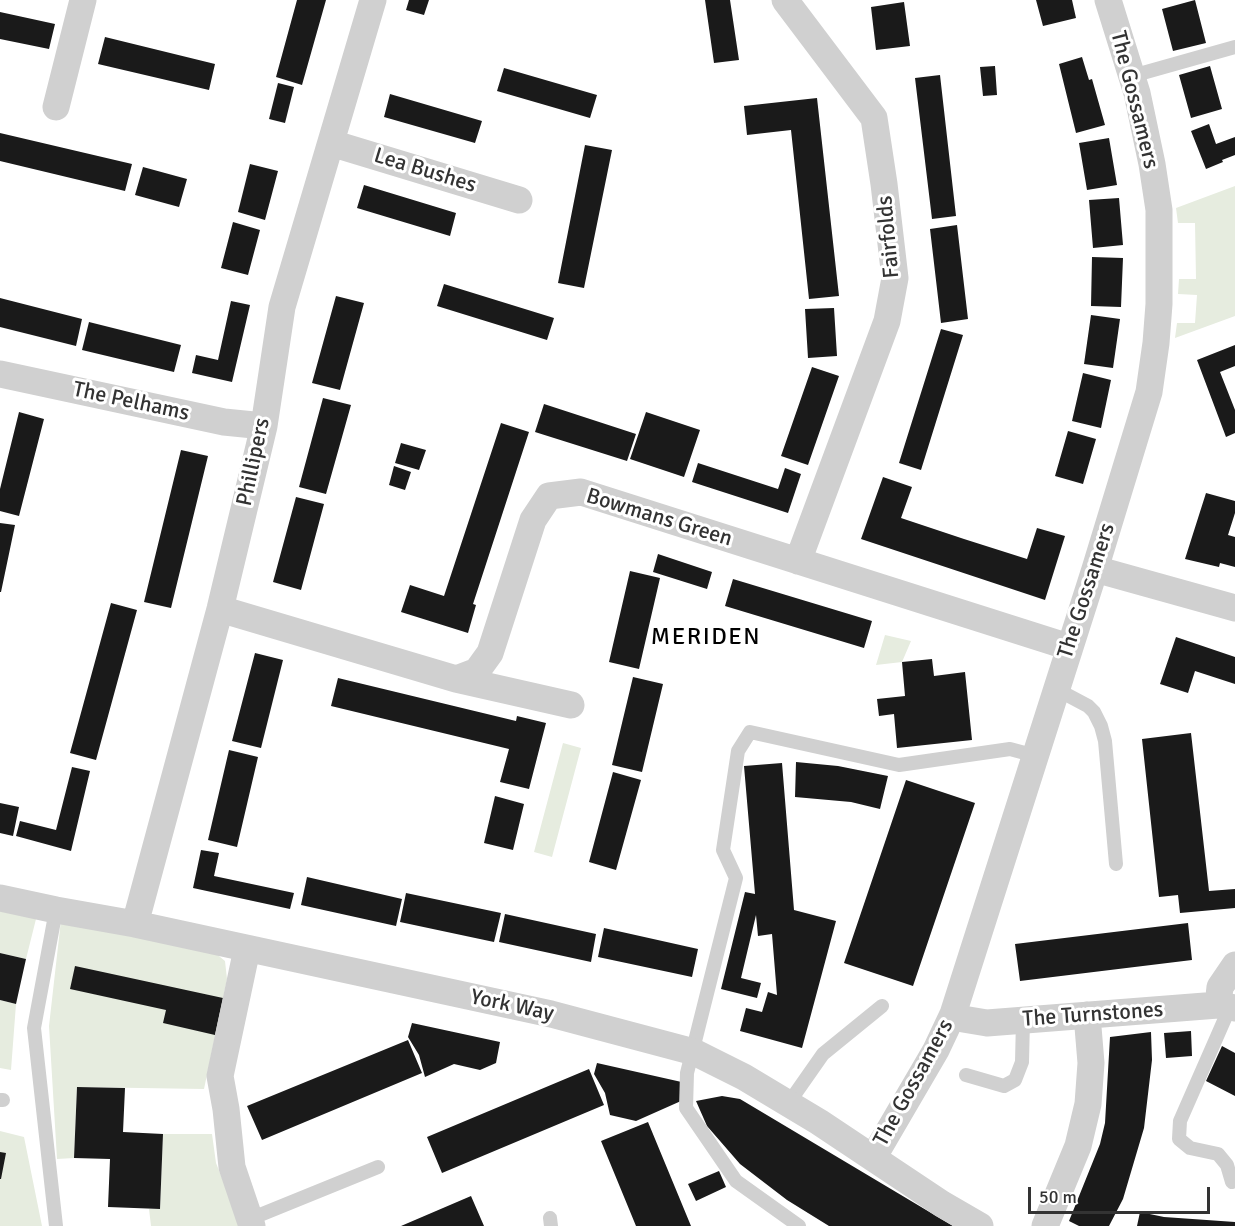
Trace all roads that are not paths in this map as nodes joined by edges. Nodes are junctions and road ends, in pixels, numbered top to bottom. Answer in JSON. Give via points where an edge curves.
{"nodes":[{"id":1,"x":83,"y":0,"type":"edge"},
{"id":2,"x":373,"y":0,"type":"edge"},
{"id":3,"x":784,"y":0,"type":"edge"},
{"id":4,"x":1108,"y":0,"type":"edge"},
{"id":5,"x":1235,"y":47,"type":"edge"},
{"id":6,"x":1132,"y":76,"type":"junction"},
{"id":7,"x":56,"y":106,"type":"dead end"},
{"id":8,"x":331,"y":142,"type":"junction"},
{"id":9,"x":519,"y":200,"type":"dead end"},
{"id":10,"x":0,"y":374,"type":"edge"},
{"id":11,"x":264,"y":426,"type":"junction"},
{"id":12,"x":798,"y":561,"type":"junction"},
{"id":13,"x":1095,"y":569,"type":"junction"},
{"id":14,"x":1235,"y":608,"type":"edge"},
{"id":15,"x":220,"y":609,"type":"junction"},
{"id":16,"x":1069,"y":647,"type":"junction"},
{"id":17,"x":456,"y":679,"type":"junction"},
{"id":18,"x":1056,"y":689,"type":"junction"},
{"id":19,"x":571,"y":705,"type":"dead end"},
{"id":20,"x":1036,"y":756,"type":"junction"},
{"id":21,"x":1116,"y":864,"type":"dead end"},
{"id":22,"x":0,"y":898,"type":"edge"},
{"id":23,"x":56,"y":910,"type":"junction"},
{"id":24,"x":135,"y":924,"type":"junction"},
{"id":25,"x":247,"y":949,"type":"junction"},
{"id":26,"x":1235,"y":965,"type":"edge"},
{"id":27,"x":882,"y":1005,"type":"dead end"},
{"id":28,"x":1227,"y":1007,"type":"edge"},
{"id":29,"x":953,"y":1014,"type":"junction"},
{"id":30,"x":1087,"y":1015,"type":"junction"},
{"id":31,"x":1023,"y":1020,"type":"junction"},
{"id":32,"x":694,"y":1052,"type":"junction"},
{"id":33,"x":966,"y":1075,"type":"dead end"},
{"id":34,"x":788,"y":1104,"type":"junction"},
{"id":35,"x":873,"y":1158,"type":"junction"},
{"id":36,"x":378,"y":1167,"type":"dead end"},
{"id":37,"x":1232,"y":1182,"type":"dead end"},
{"id":38,"x":251,"y":1222,"type":"edge"},
{"id":39,"x":56,"y":1226,"type":"edge"},
{"id":40,"x":799,"y":1226,"type":"edge"},
{"id":41,"x":980,"y":1226,"type":"edge"},
{"id":42,"x":1045,"y":1226,"type":"edge"}],
"edges":[{"from":1,"to":7,"type":"street"},
{"from":2,"to":8,"type":"street","name":"Phillipers"},
{"from":3,"to":12,"type":"street","name":"Fairfolds","via":[[874,118],[895,278],[887,321]]},
{"from":4,"to":6,"type":"street","name":"The Gossamers"},
{"from":5,"to":6,"type":"lane"},
{"from":6,"to":13,"type":"street","name":"The Gossamers","via":[[1159,210],[1160,304],[1149,392]]},
{"from":8,"to":9,"type":"street","name":"Lea Bushes"},
{"from":8,"to":11,"type":"street","name":"Phillipers","via":[[282,307]]},
{"from":10,"to":11,"type":"street","name":"The Pelhams","via":[[224,422]]},
{"from":11,"to":15,"type":"street","name":"Phillipers"},
{"from":12,"to":16,"type":"street","name":"Bowmans Green"},
{"from":12,"to":17,"type":"street","name":"Bowmans Green","via":[[582,492],[549,496],[533,520],[490,653],[477,671]]},
{"from":13,"to":14,"type":"street"},
{"from":13,"to":16,"type":"street","name":"The Gossamers"},
{"from":15,"to":17,"type":"street"},
{"from":15,"to":24,"type":"street","name":"Phillipers"},
{"from":16,"to":18,"type":"street","name":"The Gossamers"},
{"from":17,"to":19,"type":"street"},
{"from":18,"to":20,"type":"street","name":"The Gossamers"},
{"from":18,"to":21,"type":"lane","via":[[1088,706],[1101,726]]},
{"from":20,"to":29,"type":"street","name":"The Gossamers"},
{"from":20,"to":32,"type":"lane","via":[[1010,749],[899,765],[750,732],[738,751],[723,850],[736,878]]},
{"from":22,"to":23,"type":"street","name":"York Way"},
{"from":23,"to":24,"type":"street","name":"York Way"},
{"from":23,"to":39,"type":"lane","via":[[34,1028]]},
{"from":24,"to":25,"type":"street","name":"York Way"},
{"from":25,"to":32,"type":"street","name":"York Way","via":[[552,1014]]},
{"from":25,"to":38,"type":"street","via":[[220,1076],[232,1167]]},
{"from":26,"to":28,"type":"street","via":[[1220,987]]},
{"from":27,"to":34,"type":"lane","via":[[823,1054]]},
{"from":28,"to":30,"type":"street","name":"The Turnstones"},
{"from":28,"to":37,"type":"lane","via":[[1180,1121],[1179,1139],[1190,1148],[1218,1155],[1227,1165]]},
{"from":29,"to":31,"type":"street","name":"The Turnstones","via":[[987,1023]]},
{"from":29,"to":35,"type":"street","name":"The Gossamers"},
{"from":30,"to":31,"type":"street","name":"The Turnstones"},
{"from":30,"to":42,"type":"street","via":[[1091,1063],[1088,1104],[1078,1146]]},
{"from":31,"to":33,"type":"lane","via":[[1023,1062],[1015,1080],[1004,1086]]},
{"from":32,"to":34,"type":"street","name":"York Way"},
{"from":32,"to":40,"type":"lane","via":[[687,1073],[686,1108],[736,1180]]},
{"from":34,"to":35,"type":"street","name":"York Way"},
{"from":35,"to":41,"type":"street","name":"York Way"},
{"from":36,"to":38,"type":"lane"}]}
